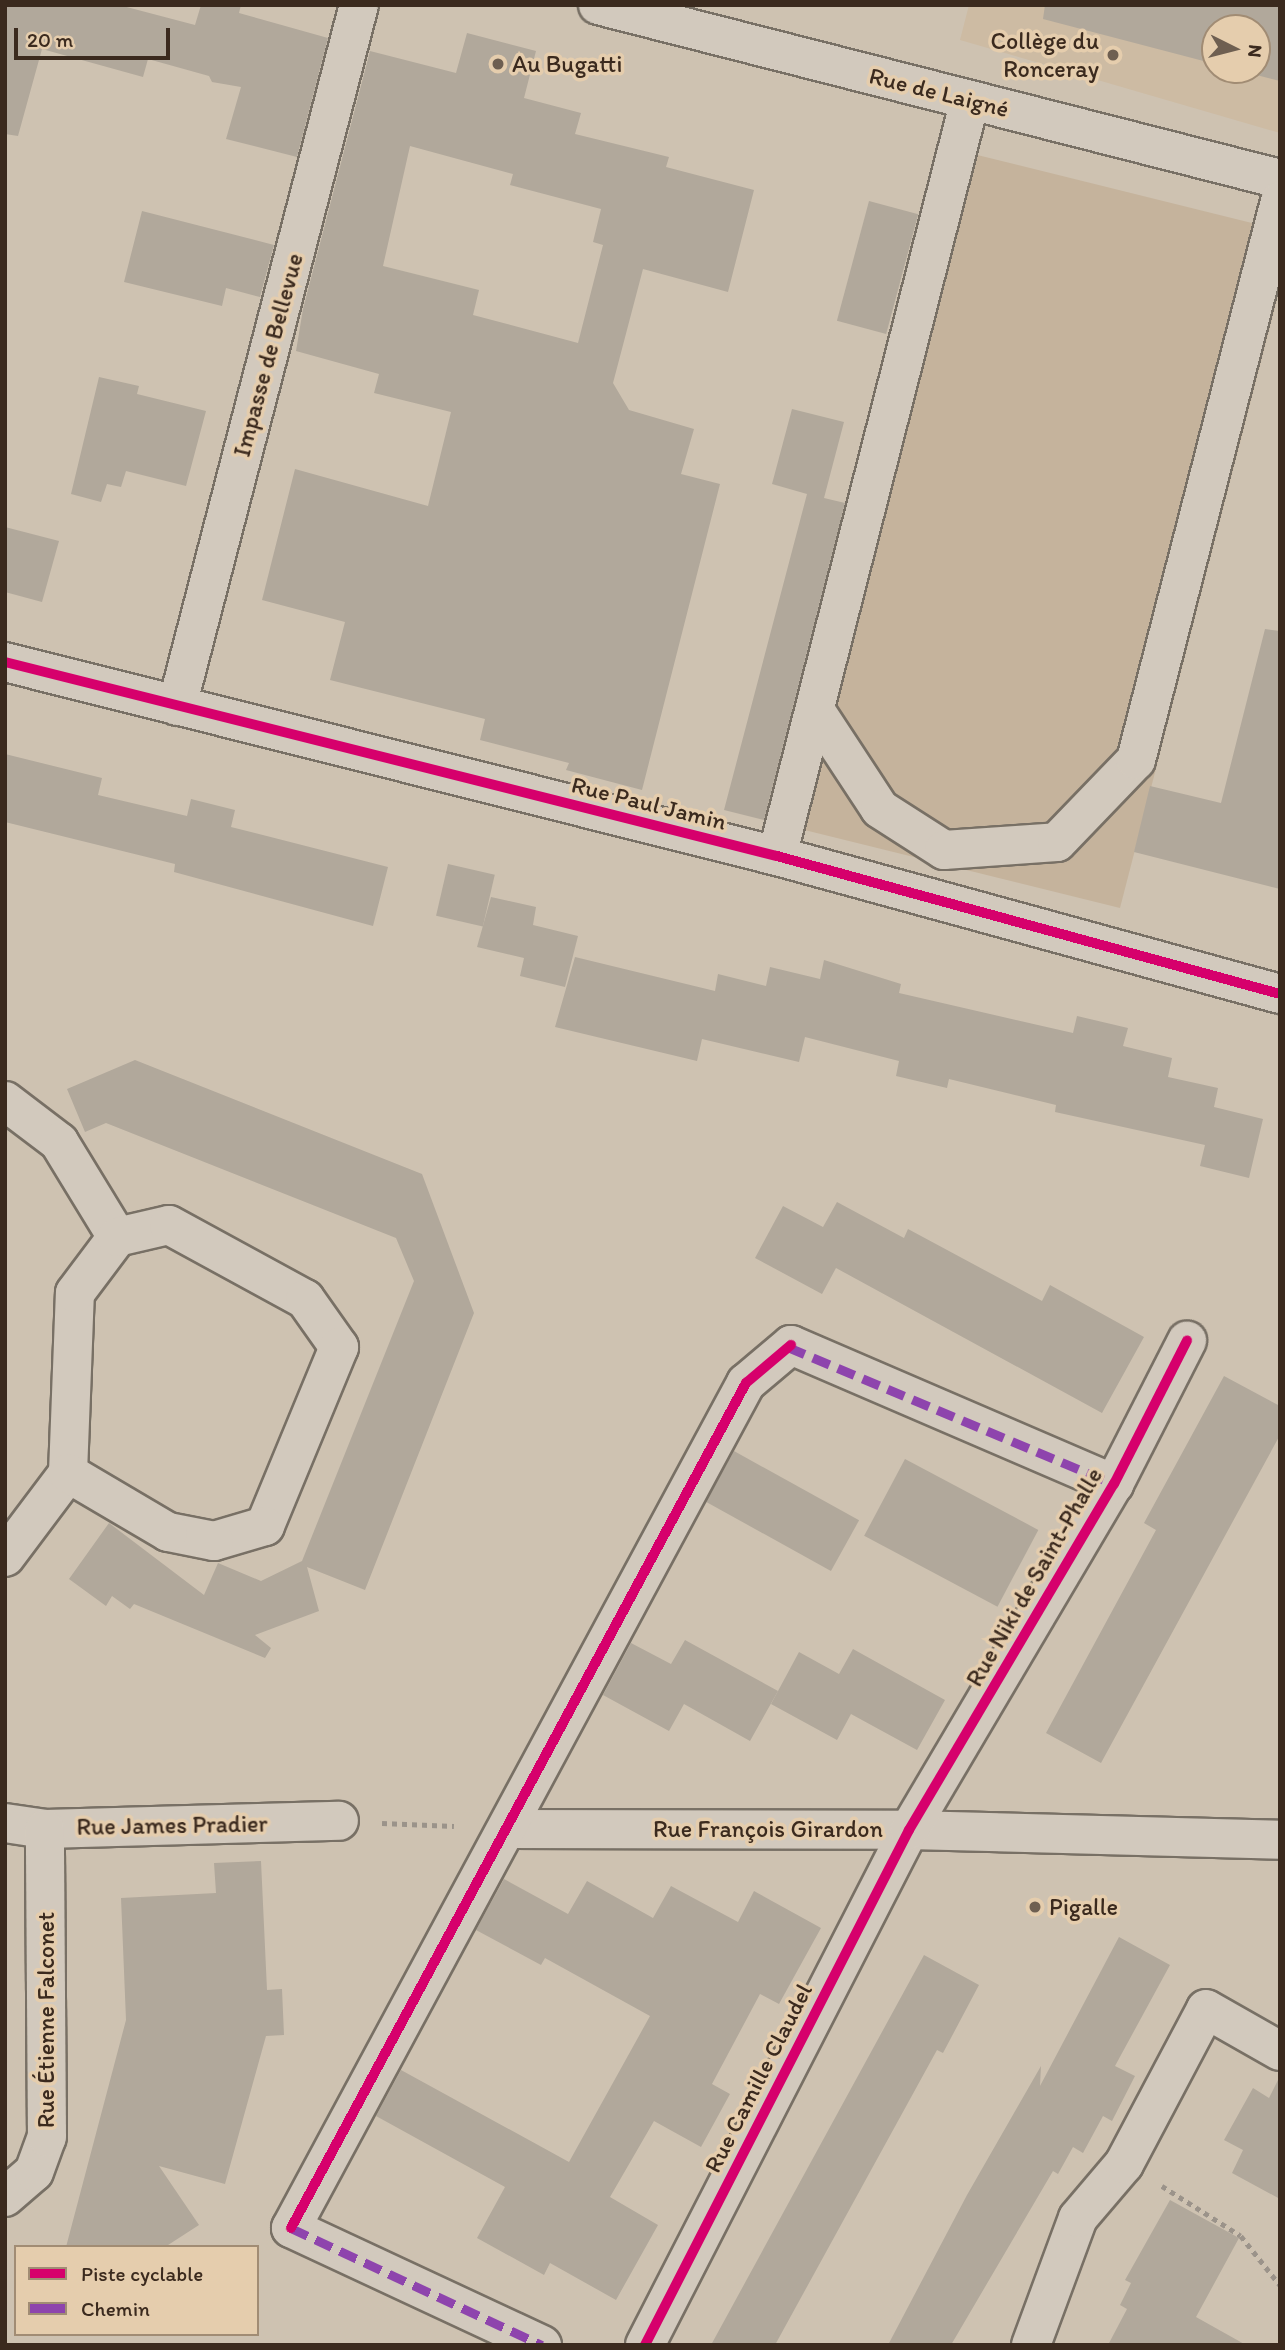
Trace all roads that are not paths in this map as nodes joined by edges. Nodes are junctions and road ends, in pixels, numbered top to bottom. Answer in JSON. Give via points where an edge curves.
{"nodes":[{"id":1,"x":359,"y":5,"type":"edge"},
{"id":2,"x":598,"y":5,"type":"edge"},
{"id":3,"x":971,"y":100,"type":"junction"},
{"id":4,"x":1280,"y":179,"type":"edge"},
{"id":5,"x":1280,"y":201,"type":"edge"},
{"id":6,"x":5,"y":662,"type":"edge"},
{"id":7,"x":177,"y":706,"type":"junction"},
{"id":8,"x":816,"y":710,"type":"junction"},
{"id":9,"x":777,"y":856,"type":"junction"},
{"id":10,"x":1280,"y":994,"type":"edge"},
{"id":11,"x":5,"y":1101,"type":"edge"},
{"id":12,"x":117,"y":1237,"type":"junction"},
{"id":13,"x":1188,"y":1341,"type":"dead end"},
{"id":14,"x":68,"y":1473,"type":"junction"},
{"id":15,"x":1114,"y":1484,"type":"junction"},
{"id":16,"x":5,"y":1557,"type":"edge"},
{"id":17,"x":339,"y":1821,"type":"road end"},
{"id":18,"x":5,"y":1823,"type":"edge"},
{"id":19,"x":46,"y":1829,"type":"junction"},
{"id":20,"x":507,"y":1829,"type":"junction"},
{"id":21,"x":909,"y":1830,"type":"junction"},
{"id":22,"x":1280,"y":1840,"type":"edge"},
{"id":23,"x":1280,"y":2051,"type":"edge"},
{"id":24,"x":5,"y":2197,"type":"edge"},
{"id":25,"x":542,"y":2345,"type":"edge"},
{"id":26,"x":645,"y":2345,"type":"edge"},
{"id":27,"x":1031,"y":2345,"type":"edge"}],
"edges":[{"from":1,"to":7,"type":"street","name":"Impasse de Bellevue"},
{"from":2,"to":3,"type":"street","name":"Rue de Laigné"},
{"from":3,"to":4,"type":"street","name":"Rue de Laigné"},
{"from":3,"to":8,"type":"street"},
{"from":5,"to":8,"type":"street","via":[[1136,760],[1057,842],[944,849],[880,809]]},
{"from":6,"to":7,"type":"street","name":"Rue Paul Jamin"},
{"from":7,"to":9,"type":"street","name":"Rue Paul Jamin"},
{"from":8,"to":9,"type":"street"},
{"from":9,"to":10,"type":"street","name":"Rue Paul Jamin"},
{"from":11,"to":12,"type":"street","via":[[59,1142]]},
{"from":12,"to":14,"type":"street","via":[[75,1293]]},
{"from":12,"to":14,"type":"street","via":[[169,1225],[305,1299],[339,1347],[265,1526],[214,1541],[168,1532]]},
{"from":13,"to":15,"type":"street","name":"Rue Niki de Saint-Phalle"},
{"from":14,"to":16,"type":"street"},
{"from":15,"to":20,"type":"street","name":"Rue Niki de Saint-Phalle","via":[[791,1345],[746,1383]]},
{"from":15,"to":21,"type":"street","name":"Rue Niki de Saint-Phalle"},
{"from":17,"to":19,"type":"street","name":"Rue James Pradier"},
{"from":18,"to":19,"type":"street","name":"Rue James Pradier"},
{"from":19,"to":24,"type":"street","name":"Rue Étienne Falconet","via":[[47,2137],[34,2172]]},
{"from":20,"to":21,"type":"street","name":"Rue François Girardon"},
{"from":20,"to":25,"type":"street","via":[[291,2228]]},
{"from":21,"to":22,"type":"street","name":"Rue François Girardon"},
{"from":21,"to":26,"type":"street","name":"Rue Camille Claudel"},
{"from":23,"to":27,"type":"street","via":[[1206,2009],[1124,2164],[1078,2218]]}]}
